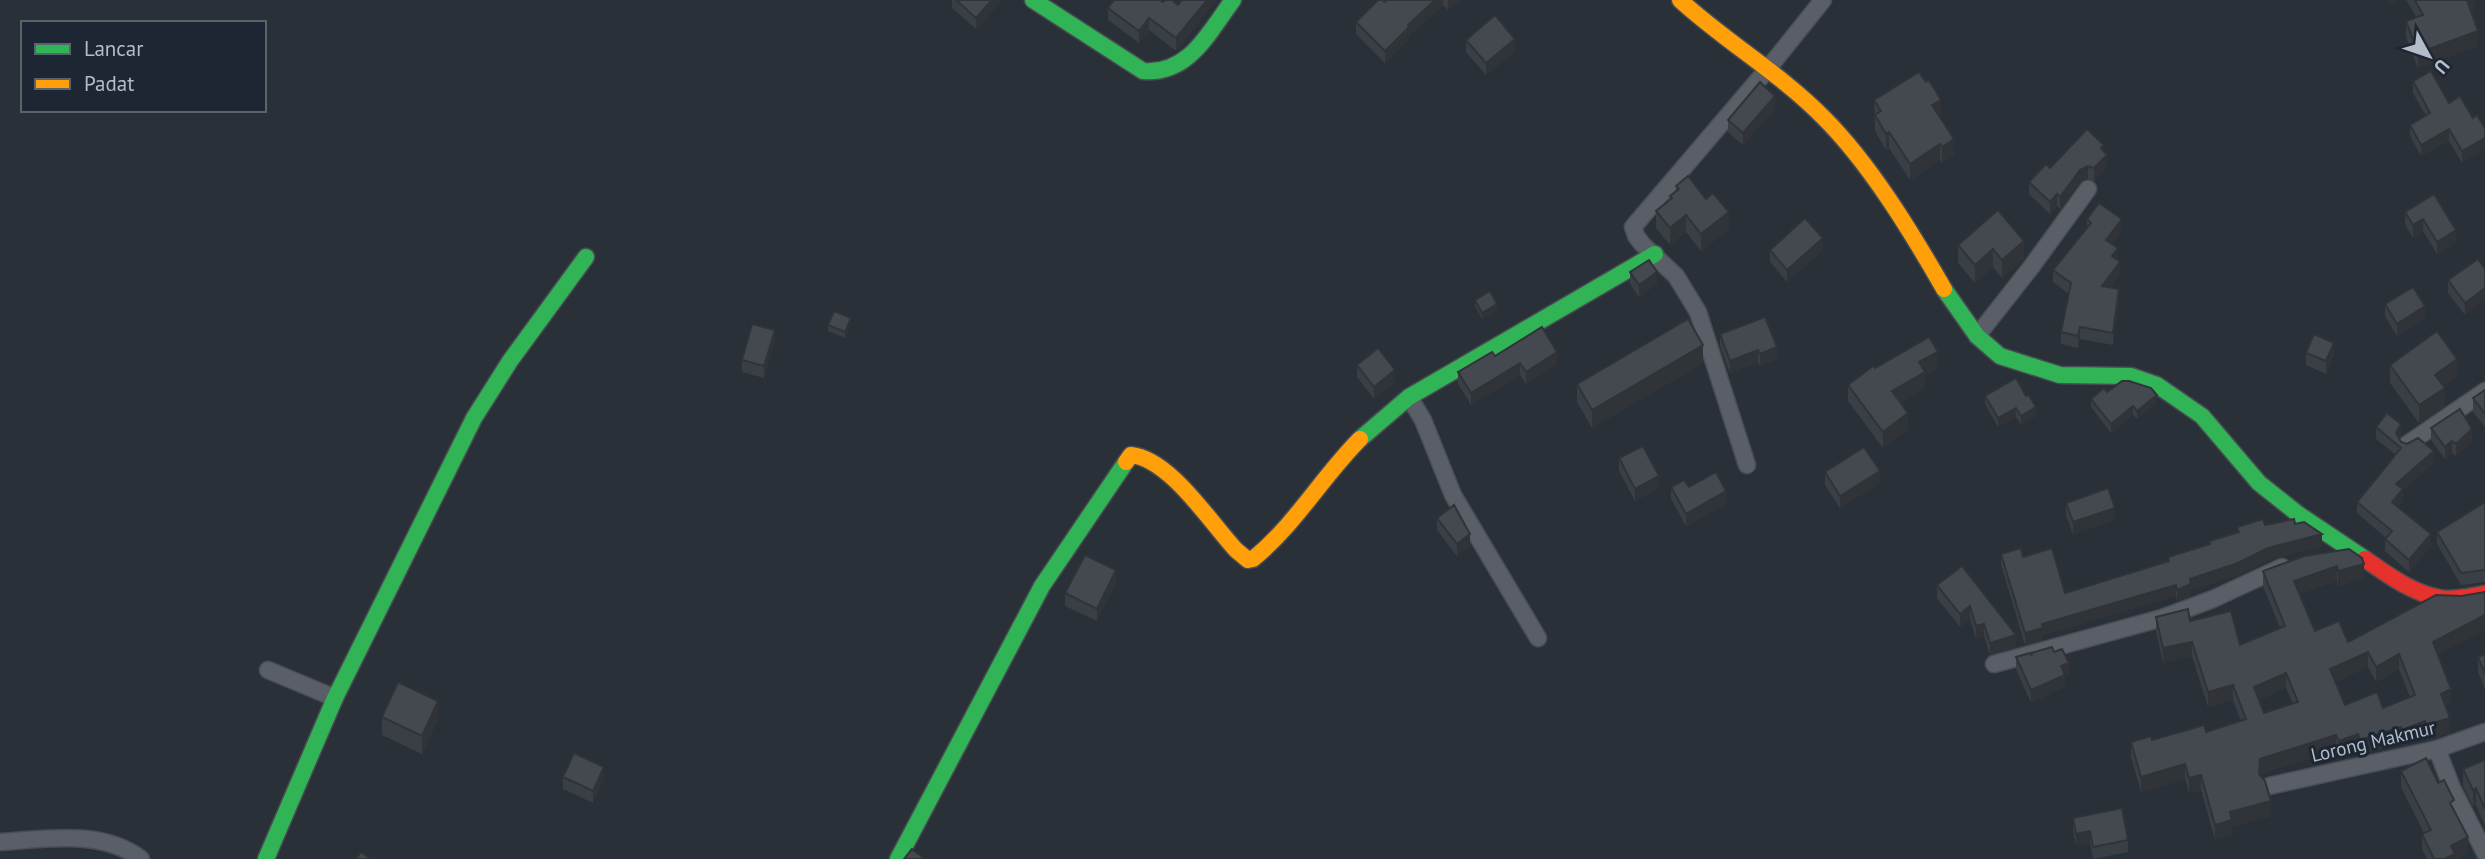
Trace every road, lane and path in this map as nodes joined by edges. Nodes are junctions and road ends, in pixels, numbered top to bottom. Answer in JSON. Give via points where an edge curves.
{"nodes":[{"id":1,"x":1033,"y":0,"type":"edge"},
{"id":2,"x":1234,"y":0,"type":"edge"},
{"id":3,"x":1680,"y":0,"type":"edge"},
{"id":4,"x":1823,"y":0,"type":"edge"},
{"id":5,"x":1766,"y":71,"type":"junction"},
{"id":6,"x":2088,"y":189,"type":"dead end"},
{"id":7,"x":1655,"y":254,"type":"junction"},
{"id":8,"x":586,"y":257,"type":"dead end"},
{"id":9,"x":1977,"y":336,"type":"junction"},
{"id":10,"x":2485,"y":391,"type":"edge"},
{"id":11,"x":1409,"y":397,"type":"junction"},
{"id":12,"x":2406,"y":445,"type":"edge"},
{"id":13,"x":1747,"y":464,"type":"dead end"},
{"id":14,"x":2353,"y":553,"type":"junction"},
{"id":15,"x":2328,"y":557,"type":"edge"},
{"id":16,"x":2302,"y":561,"type":"edge"},
{"id":17,"x":2485,"y":594,"type":"edge"},
{"id":18,"x":1538,"y":638,"type":"dead end"},
{"id":19,"x":1994,"y":664,"type":"dead end"},
{"id":20,"x":268,"y":670,"type":"dead end"},
{"id":21,"x":335,"y":698,"type":"junction"},
{"id":22,"x":2485,"y":732,"type":"edge"},
{"id":23,"x":2437,"y":749,"type":"junction"},
{"id":24,"x":2269,"y":786,"type":"edge"},
{"id":25,"x":0,"y":842,"type":"edge"},
{"id":26,"x":2485,"y":853,"type":"edge"},
{"id":27,"x":142,"y":859,"type":"edge"},
{"id":28,"x":266,"y":859,"type":"edge"},
{"id":29,"x":898,"y":859,"type":"edge"}],
"edges":[{"from":1,"to":2,"type":"street","via":[[1143,71],[1159,72],[1173,69],[1190,55]]},
{"from":3,"to":5,"type":"street"},
{"from":4,"to":5,"type":"street"},
{"from":5,"to":7,"type":"street","via":[[1633,226],[1636,236]]},
{"from":5,"to":9,"type":"street","via":[[1825,119],[1852,150]]},
{"from":6,"to":9,"type":"street"},
{"from":7,"to":11,"type":"street"},
{"from":7,"to":13,"type":"street","via":[[1676,276],[1698,312]]},
{"from":8,"to":21,"type":"street","via":[[510,360],[474,418]]},
{"from":9,"to":14,"type":"street","via":[[2000,356],[2029,367],[2060,375],[2130,376],[2157,385],[2202,416],[2259,482]]},
{"from":10,"to":12,"type":"street"},
{"from":11,"to":18,"type":"street","via":[[1453,495]]},
{"from":11,"to":29,"type":"street","via":[[1382,417],[1336,464],[1253,559],[1233,549],[1152,459],[1131,455],[1042,586]]},
{"from":14,"to":15,"type":"street"},
{"from":14,"to":17,"type":"street","via":[[2400,583],[2440,598]]},
{"from":16,"to":19,"type":"street","via":[[2162,618]]},
{"from":20,"to":21,"type":"street"},
{"from":21,"to":28,"type":"street"},
{"from":22,"to":23,"type":"street","name":"Lorong Makmur"},
{"from":23,"to":24,"type":"street","name":"Lorong Makmur"},
{"from":23,"to":26,"type":"street"},
{"from":25,"to":27,"type":"street","via":[[99,840]]}]}
